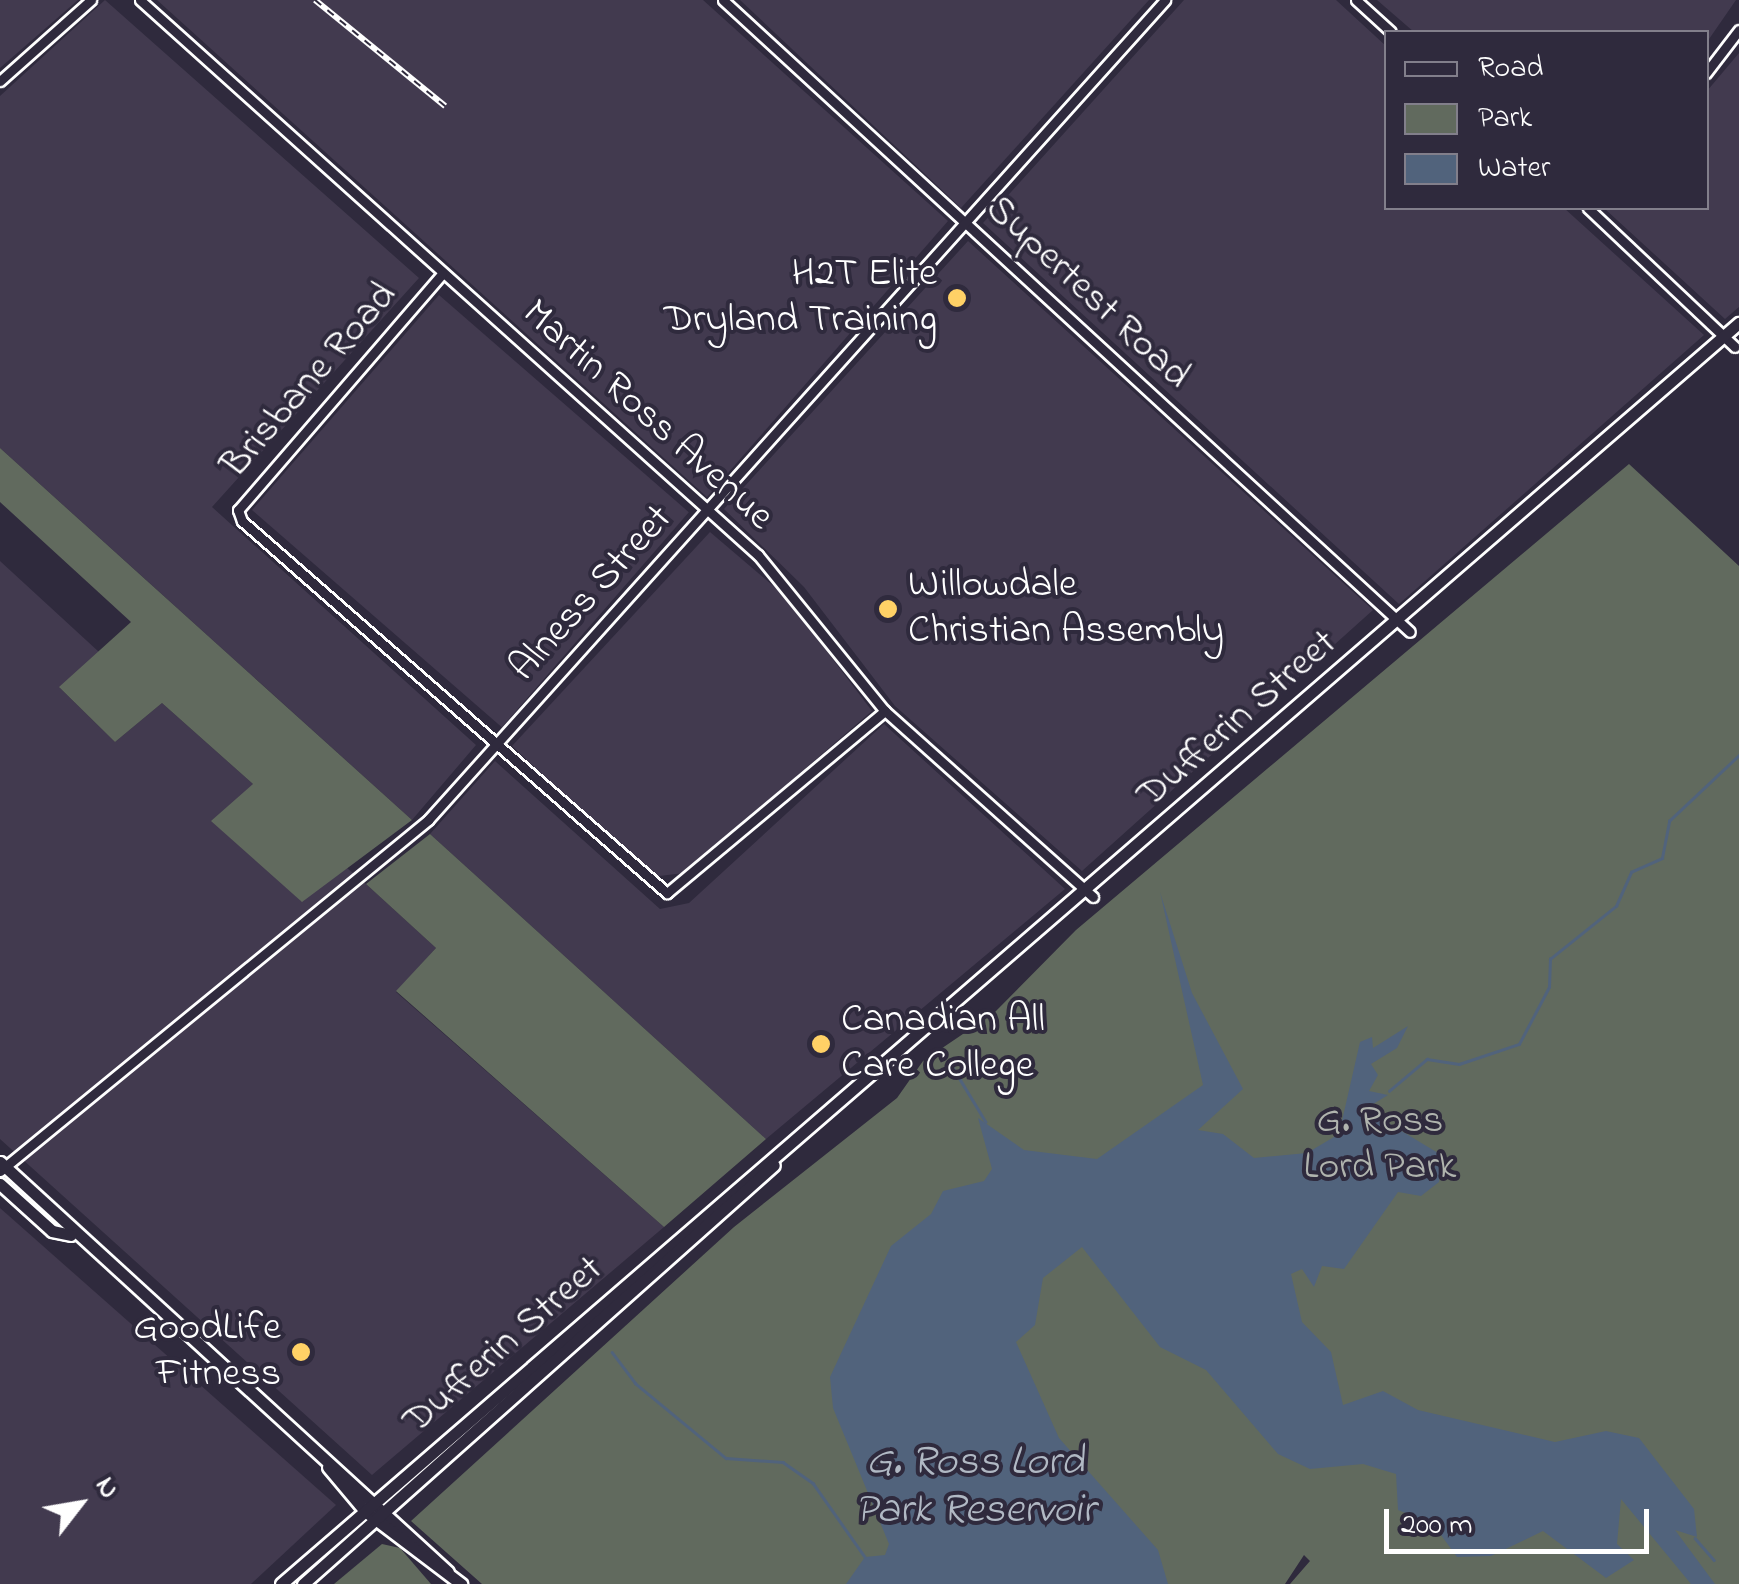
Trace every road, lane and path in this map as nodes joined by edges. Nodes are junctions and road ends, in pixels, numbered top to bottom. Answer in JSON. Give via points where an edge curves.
{"nodes":[{"id":1,"x":91,"y":0,"type":"edge"},
{"id":2,"x":140,"y":0,"type":"edge"},
{"id":3,"x":722,"y":0,"type":"edge"},
{"id":4,"x":1166,"y":0,"type":"edge"},
{"id":5,"x":1356,"y":0,"type":"edge"},
{"id":6,"x":1389,"y":30,"type":"edge"},
{"id":7,"x":1739,"y":30,"type":"edge"},
{"id":8,"x":1709,"y":68,"type":"edge"},
{"id":9,"x":0,"y":81,"type":"edge"},
{"id":10,"x":1590,"y":210,"type":"edge"},
{"id":11,"x":968,"y":223,"type":"junction"},
{"id":12,"x":442,"y":274,"type":"junction"},
{"id":13,"x":1739,"y":323,"type":"edge"},
{"id":14,"x":1723,"y":337,"type":"junction"},
{"id":15,"x":1735,"y":347,"type":"dead end"},
{"id":16,"x":706,"y":510,"type":"junction"},
{"id":17,"x":1405,"y":628,"type":"junction"},
{"id":18,"x":885,"y":711,"type":"junction"},
{"id":19,"x":496,"y":748,"type":"junction"},
{"id":20,"x":1091,"y":894,"type":"junction"},
{"id":21,"x":775,"y":1164,"type":"junction"},
{"id":22,"x":2,"y":1167,"type":"edge"},
{"id":23,"x":0,"y":1184,"type":"edge"},
{"id":24,"x":71,"y":1235,"type":"junction"},
{"id":25,"x":328,"y":1467,"type":"junction"},
{"id":26,"x":376,"y":1502,"type":"junction"},
{"id":27,"x":365,"y":1511,"type":"junction"},
{"id":28,"x":389,"y":1512,"type":"junction"},
{"id":29,"x":378,"y":1521,"type":"junction"},
{"id":30,"x":448,"y":1572,"type":"junction"},
{"id":31,"x":281,"y":1584,"type":"edge"},
{"id":32,"x":303,"y":1584,"type":"edge"},
{"id":33,"x":461,"y":1584,"type":"edge"}],
"edges":[{"from":1,"to":9,"type":"street"},
{"from":2,"to":12,"type":"street","name":"Martin Ross Avenue"},
{"from":3,"to":11,"type":"street","name":"Supertest Road"},
{"from":4,"to":11,"type":"street","name":"Alness Street"},
{"from":5,"to":6,"type":"street"},
{"from":7,"to":8,"type":"street"},
{"from":10,"to":14,"type":"street"},
{"from":11,"to":16,"type":"street","name":"Alness Street"},
{"from":11,"to":17,"type":"street","name":"Supertest Road"},
{"from":12,"to":16,"type":"street","name":"Martin Ross Avenue"},
{"from":12,"to":19,"type":"street","name":"Brisbane Road","via":[[238,510]]},
{"from":13,"to":14,"type":"main road","name":"Dufferin Street"},
{"from":14,"to":15,"type":"street"},
{"from":14,"to":17,"type":"main road","name":"Dufferin Street"},
{"from":16,"to":18,"type":"street","name":"Martin Ross Avenue","via":[[785,583]]},
{"from":16,"to":19,"type":"street","name":"Alness Street"},
{"from":17,"to":20,"type":"main road","name":"Dufferin Street"},
{"from":18,"to":19,"type":"street","name":"Brisbane Road","via":[[667,893]]},
{"from":18,"to":20,"type":"street","name":"Martin Ross Avenue"},
{"from":19,"to":22,"type":"street","name":"Alness Street","via":[[428,820]]},
{"from":20,"to":21,"type":"main road","name":"Dufferin Street"},
{"from":21,"to":26,"type":"main road","name":"Dufferin Street"},
{"from":21,"to":28,"type":"main road","name":"Dufferin Street"},
{"from":22,"to":24,"type":"main road"},
{"from":23,"to":24,"type":"main road","via":[[52,1230]]},
{"from":24,"to":25,"type":"main road"},
{"from":25,"to":26,"type":"main road"},
{"from":25,"to":27,"type":"main road"},
{"from":26,"to":27,"type":"main road","name":"Dufferin Street"},
{"from":26,"to":28,"type":"main road"},
{"from":27,"to":29,"type":"main road"},
{"from":27,"to":31,"type":"main road","name":"Dufferin Street"},
{"from":28,"to":29,"type":"main road","name":"Dufferin Street"},
{"from":28,"to":30,"type":"main road"},
{"from":29,"to":30,"type":"main road"},
{"from":29,"to":32,"type":"main road","name":"Dufferin Street"},
{"from":30,"to":33,"type":"main road"}]}
